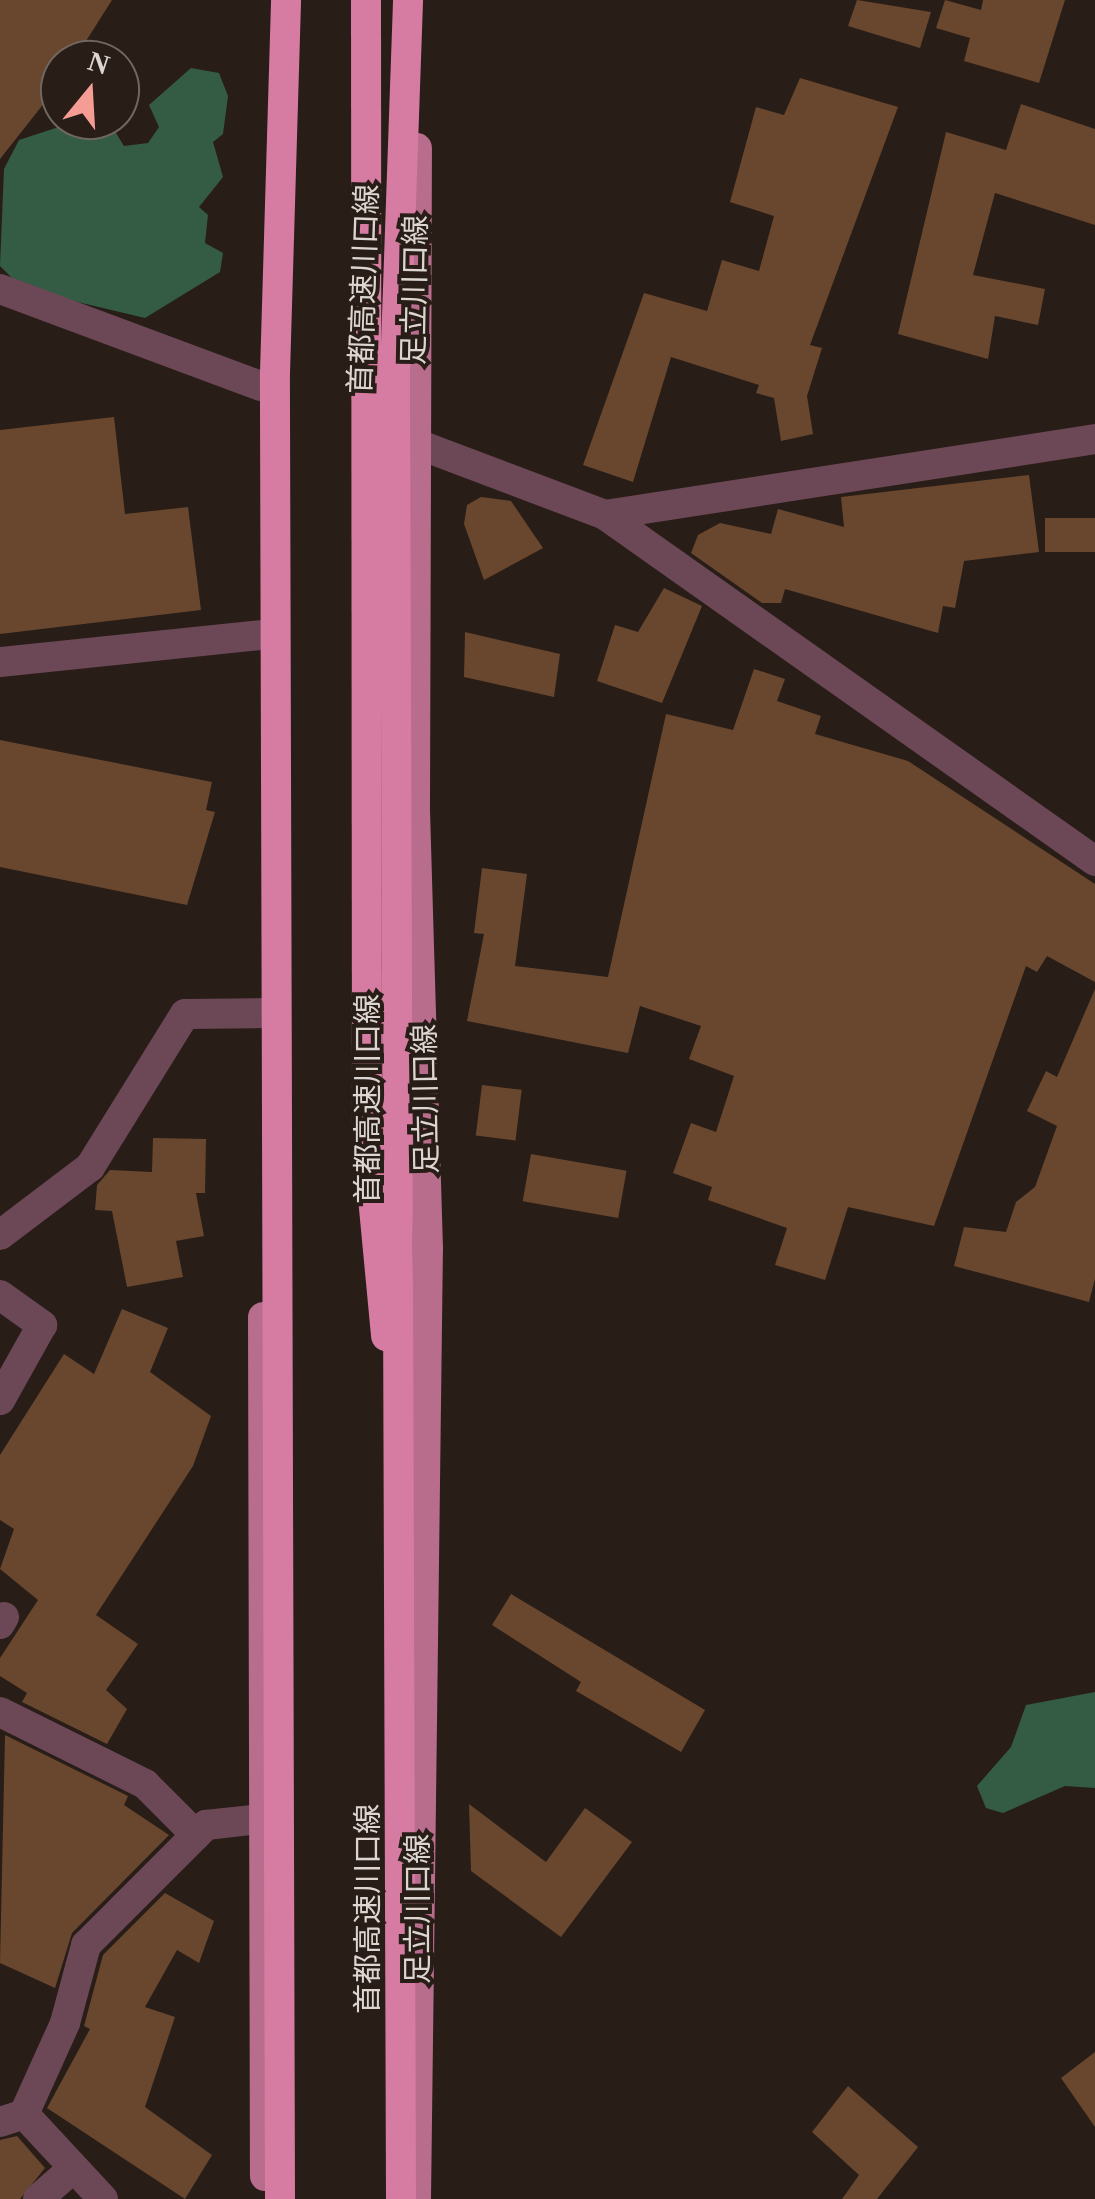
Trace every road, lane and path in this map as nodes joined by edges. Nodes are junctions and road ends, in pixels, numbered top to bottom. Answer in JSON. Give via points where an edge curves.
{"nodes":[{"id":1,"x":272,"y":0,"type":"edge"},
{"id":2,"x":286,"y":0,"type":"edge"},
{"id":3,"x":297,"y":0,"type":"edge"},
{"id":4,"x":366,"y":0,"type":"edge"},
{"id":5,"x":408,"y":0,"type":"edge"},
{"id":6,"x":418,"y":0,"type":"edge"},
{"id":7,"x":282,"y":104,"type":"junction"},
{"id":8,"x":0,"y":289,"type":"edge"},
{"id":9,"x":262,"y":386,"type":"junction"},
{"id":10,"x":1095,"y":439,"type":"edge"},
{"id":11,"x":412,"y":442,"type":"junction"},
{"id":12,"x":605,"y":515,"type":"junction"},
{"id":13,"x":263,"y":635,"type":"junction"},
{"id":14,"x":0,"y":662,"type":"edge"},
{"id":15,"x":1095,"y":862,"type":"edge"},
{"id":16,"x":264,"y":1013,"type":"junction"},
{"id":17,"x":0,"y":1235,"type":"edge"},
{"id":18,"x":0,"y":1295,"type":"edge"},
{"id":19,"x":0,"y":1400,"type":"edge"},
{"id":20,"x":402,"y":1521,"type":"junction"},
{"id":21,"x":0,"y":1712,"type":"edge"},
{"id":22,"x":260,"y":1819,"type":"junction"},
{"id":23,"x":196,"y":1835,"type":"junction"},
{"id":24,"x":12,"y":2118,"type":"edge"},
{"id":25,"x":70,"y":2172,"type":"junction"},
{"id":26,"x":38,"y":2199,"type":"edge"},
{"id":27,"x":103,"y":2199,"type":"edge"},
{"id":28,"x":266,"y":2199,"type":"edge"},
{"id":29,"x":280,"y":2199,"type":"edge"},
{"id":30,"x":401,"y":2199,"type":"edge"},
{"id":31,"x":416,"y":2199,"type":"edge"}],
"edges":[{"from":1,"to":9,"type":"main road"},
{"from":2,"to":7,"type":"highway"},
{"from":3,"to":7,"type":"highway"},
{"from":4,"to":20,"type":"highway","via":[[367,1134]]},
{"from":5,"to":20,"type":"highway","name":"首都高速川口線","via":[[395,374]]},
{"from":6,"to":11,"type":"main road","name":"足立川口線"},
{"from":7,"to":29,"type":"highway"},
{"from":8,"to":9,"type":"street"},
{"from":9,"to":13,"type":"main road"},
{"from":10,"to":12,"type":"street"},
{"from":11,"to":12,"type":"street"},
{"from":11,"to":31,"type":"main road","name":"足立川口線","via":[[428,1249]]},
{"from":12,"to":15,"type":"street","via":[[642,550]]},
{"from":13,"to":14,"type":"street"},
{"from":13,"to":16,"type":"main road"},
{"from":16,"to":17,"type":"street","via":[[185,1014],[90,1167]]},
{"from":16,"to":22,"type":"main road"},
{"from":18,"to":19,"type":"street","via":[[42,1325]]},
{"from":20,"to":30,"type":"highway","name":"首都高速川口線"},
{"from":21,"to":23,"type":"street","via":[[145,1784]]},
{"from":22,"to":23,"type":"street"},
{"from":22,"to":28,"type":"main road"},
{"from":23,"to":24,"type":"street","via":[[86,1946],[65,2022]]},
{"from":24,"to":25,"type":"street"},
{"from":25,"to":26,"type":"street"},
{"from":25,"to":27,"type":"street"}]}
